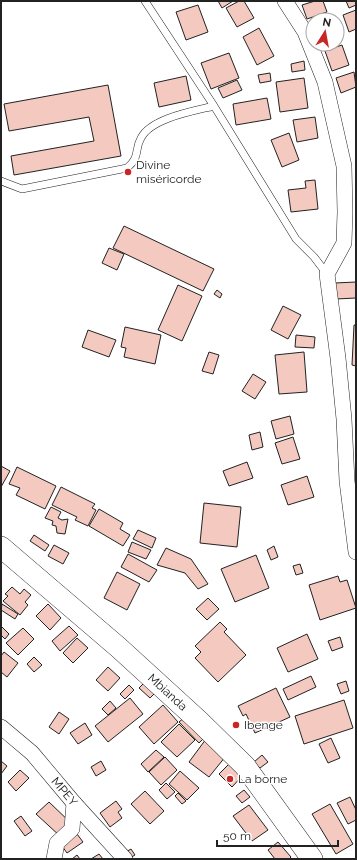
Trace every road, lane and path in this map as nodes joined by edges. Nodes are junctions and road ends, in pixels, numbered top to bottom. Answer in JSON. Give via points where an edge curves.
{"nodes":[{"id":1,"x":145,"y":1,"type":"edge"},
{"id":2,"x":285,"y":1,"type":"edge"},
{"id":3,"x":214,"y":106,"type":"junction"},
{"id":4,"x":1,"y":181,"type":"edge"},
{"id":5,"x":327,"y":274,"type":"junction"},
{"id":6,"x":1,"y":547,"type":"edge"},
{"id":7,"x":356,"y":552,"type":"edge"},
{"id":8,"x":1,"y":727,"type":"edge"},
{"id":9,"x":74,"y":804,"type":"junction"},
{"id":10,"x":54,"y":859,"type":"edge"},
{"id":11,"x":125,"y":859,"type":"edge"},
{"id":12,"x":312,"y":859,"type":"edge"}],
"edges":[{"from":1,"to":3,"type":"lane"},
{"from":2,"to":5,"type":"street","via":[[305,32],[325,82],[344,166],[344,243]]},
{"from":3,"to":4,"type":"lane","via":[[153,125],[141,137],[135,162],[127,168],[22,189]]},
{"from":3,"to":5,"type":"lane","via":[[296,239]]},
{"from":5,"to":7,"type":"street","via":[[338,358],[347,481]]},
{"from":6,"to":12,"type":"street","name":"Mbianda","via":[[118,647],[245,766]]},
{"from":8,"to":9,"type":"street","name":"MPEY","via":[[32,753]]},
{"from":9,"to":10,"type":"street","via":[[72,829],[57,843]]},
{"from":9,"to":11,"type":"street","name":"MPEY"}]}
